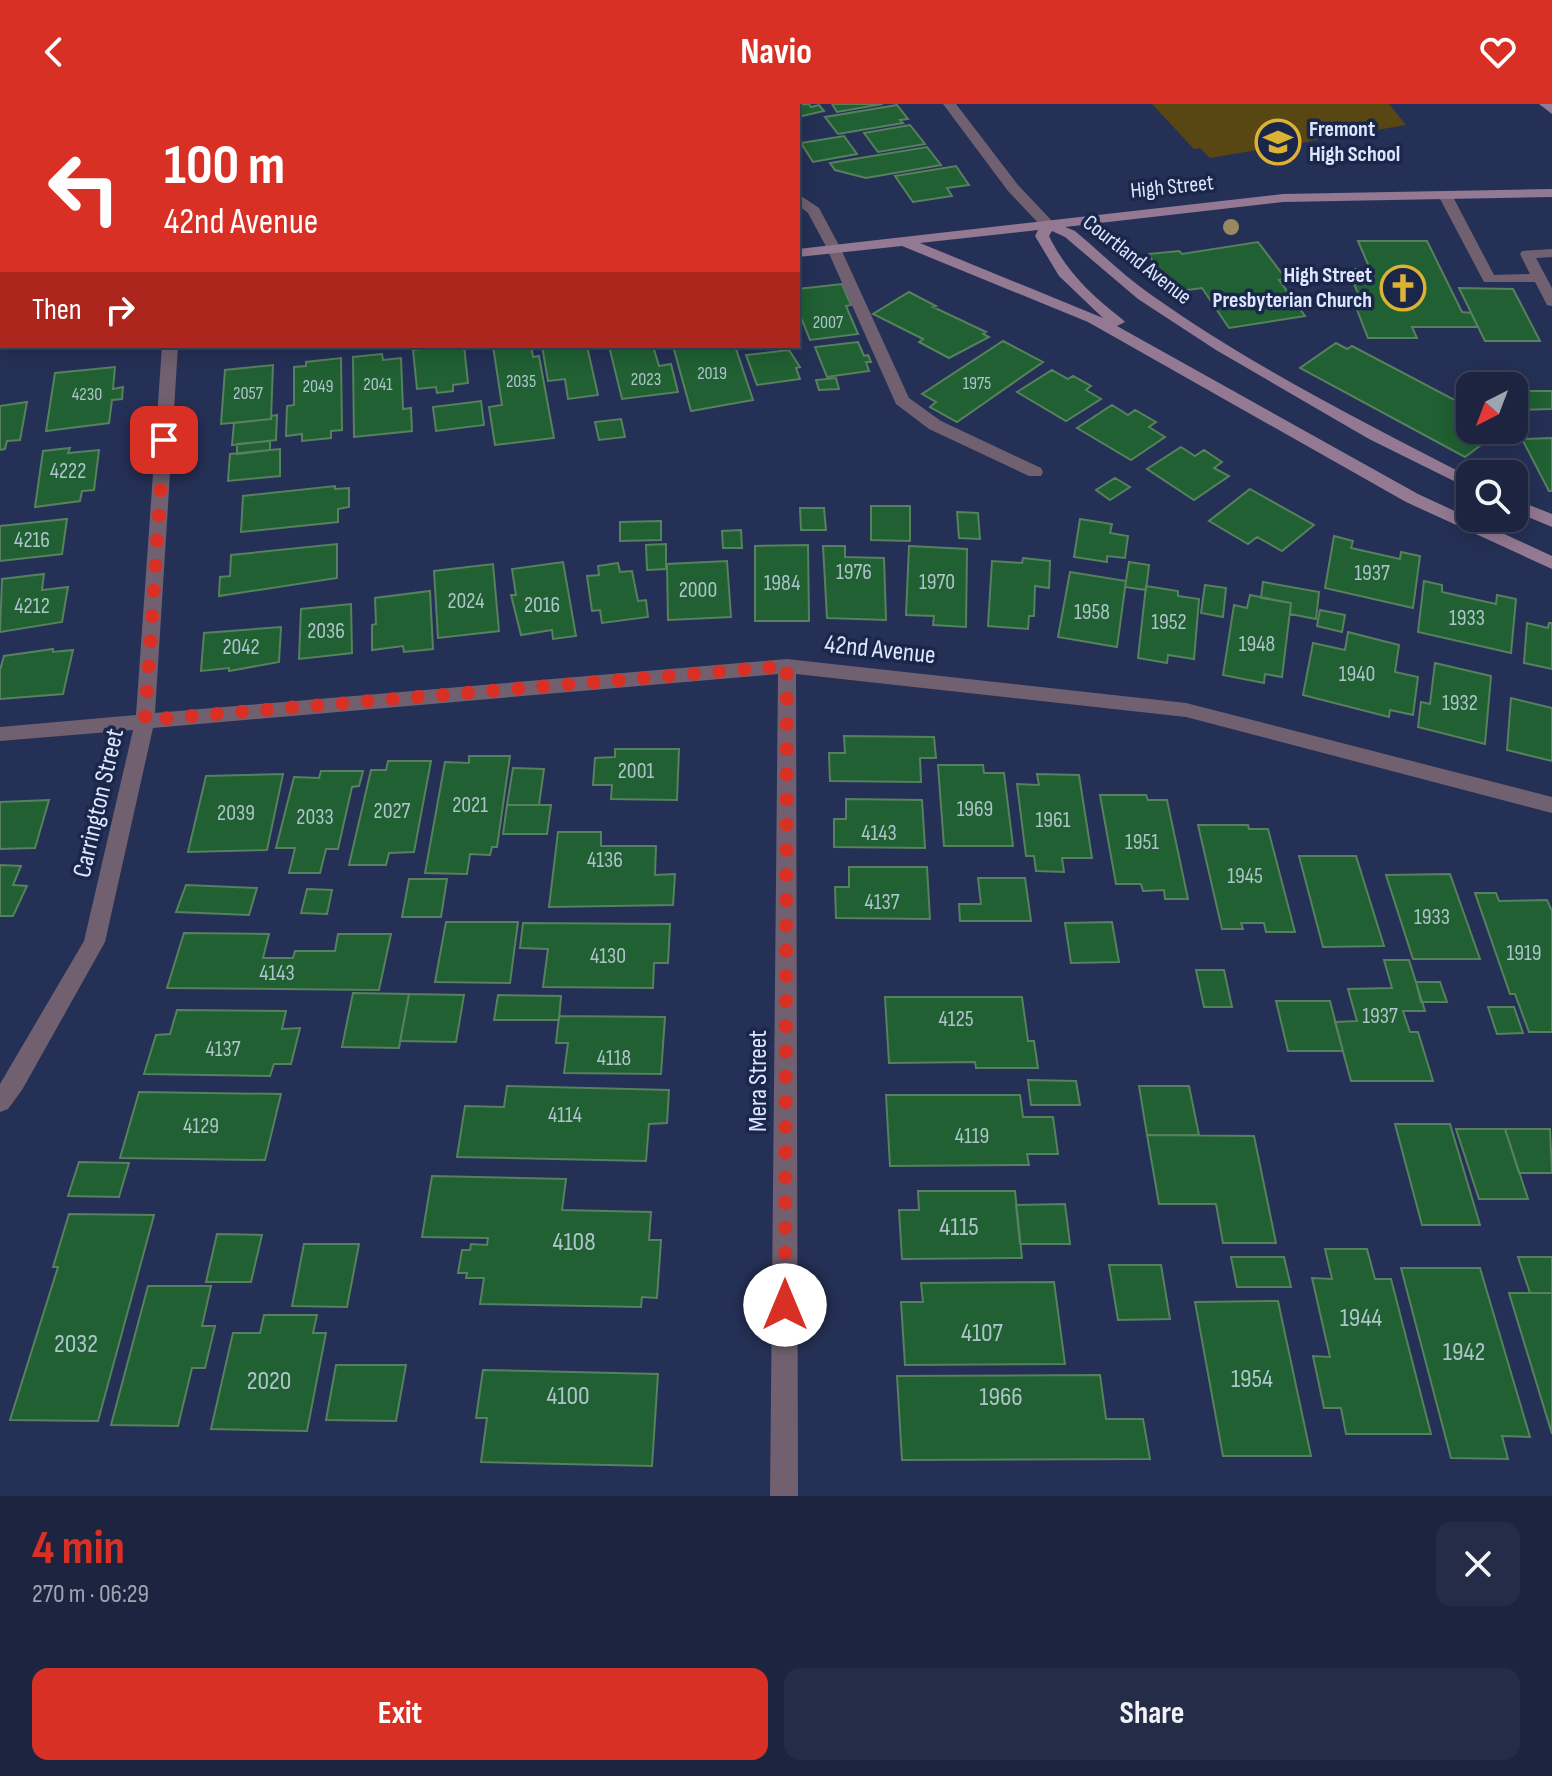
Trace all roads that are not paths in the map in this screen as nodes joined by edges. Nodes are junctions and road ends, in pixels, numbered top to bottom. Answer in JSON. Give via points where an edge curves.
{"nodes":[{"id":1,"x":949,"y":104,"type":"edge"},
{"id":2,"x":1545,"y":104,"type":"edge"},
{"id":3,"x":1552,"y":110,"type":"edge"},
{"id":4,"x":1445,"y":195,"type":"junction"},
{"id":5,"x":1551,"y":195,"type":"edge"},
{"id":6,"x":800,"y":200,"type":"edge"},
{"id":7,"x":1048,"y":225,"type":"junction"},
{"id":8,"x":904,"y":241,"type":"junction"},
{"id":9,"x":834,"y":249,"type":"junction"},
{"id":10,"x":800,"y":253,"type":"edge"},
{"id":11,"x":1552,"y":253,"type":"edge"},
{"id":12,"x":1539,"y":278,"type":"junction"},
{"id":13,"x":1552,"y":302,"type":"edge"},
{"id":14,"x":170,"y":348,"type":"edge"},
{"id":15,"x":1189,"y":370,"type":"junction"},
{"id":16,"x":1035,"y":472,"type":"dead end"},
{"id":17,"x":1456,"y":477,"type":"edge"},
{"id":18,"x":1528,"y":511,"type":"edge"},
{"id":19,"x":1552,"y":521,"type":"edge"},
{"id":20,"x":1552,"y":563,"type":"edge"},
{"id":21,"x":787,"y":666,"type":"junction"},
{"id":22,"x":145,"y":720,"type":"junction"},
{"id":23,"x":0,"y":734,"type":"edge"},
{"id":24,"x":1552,"y":805,"type":"edge"},
{"id":25,"x":0,"y":1102,"type":"edge"},
{"id":26,"x":784,"y":1496,"type":"edge"}],
"edges":[{"from":1,"to":7,"type":"street"},
{"from":2,"to":3,"type":"main road"},
{"from":4,"to":5,"type":"main road","name":"High Street"},
{"from":4,"to":7,"type":"main road","name":"High Street","via":[[1283,198]]},
{"from":4,"to":12,"type":"street","via":[[1489,279]]},
{"from":6,"to":9,"type":"street","via":[[814,211]]},
{"from":7,"to":8,"type":"main road","name":"High Street"},
{"from":7,"to":15,"type":"main road","name":"Courtland Avenue","via":[[1042,236],[1045,244],[1070,279],[1103,311]]},
{"from":7,"to":17,"type":"main road","name":"Courtland Avenue","via":[[1070,234],[1178,321]]},
{"from":8,"to":9,"type":"main road","name":"High Street"},
{"from":8,"to":15,"type":"main road","name":"Courtland Avenue","via":[[1048,299]]},
{"from":9,"to":10,"type":"main road","name":"High Street"},
{"from":9,"to":16,"type":"street","via":[[902,401],[935,425]]},
{"from":11,"to":12,"type":"street","via":[[1527,254]]},
{"from":12,"to":13,"type":"street"},
{"from":14,"to":22,"type":"street","name":"Carrington Street"},
{"from":15,"to":20,"type":"main road","name":"Courtland Avenue","via":[[1412,498]]},
{"from":18,"to":19,"type":"main road"},
{"from":21,"to":22,"type":"street","name":"42nd Avenue"},
{"from":21,"to":24,"type":"street","name":"42nd Avenue","via":[[1186,710]]},
{"from":21,"to":26,"type":"street","name":"Mera Street"},
{"from":22,"to":23,"type":"street","name":"42nd Avenue"},
{"from":22,"to":25,"type":"street","name":"Carrington Street","via":[[94,942]]}]}
